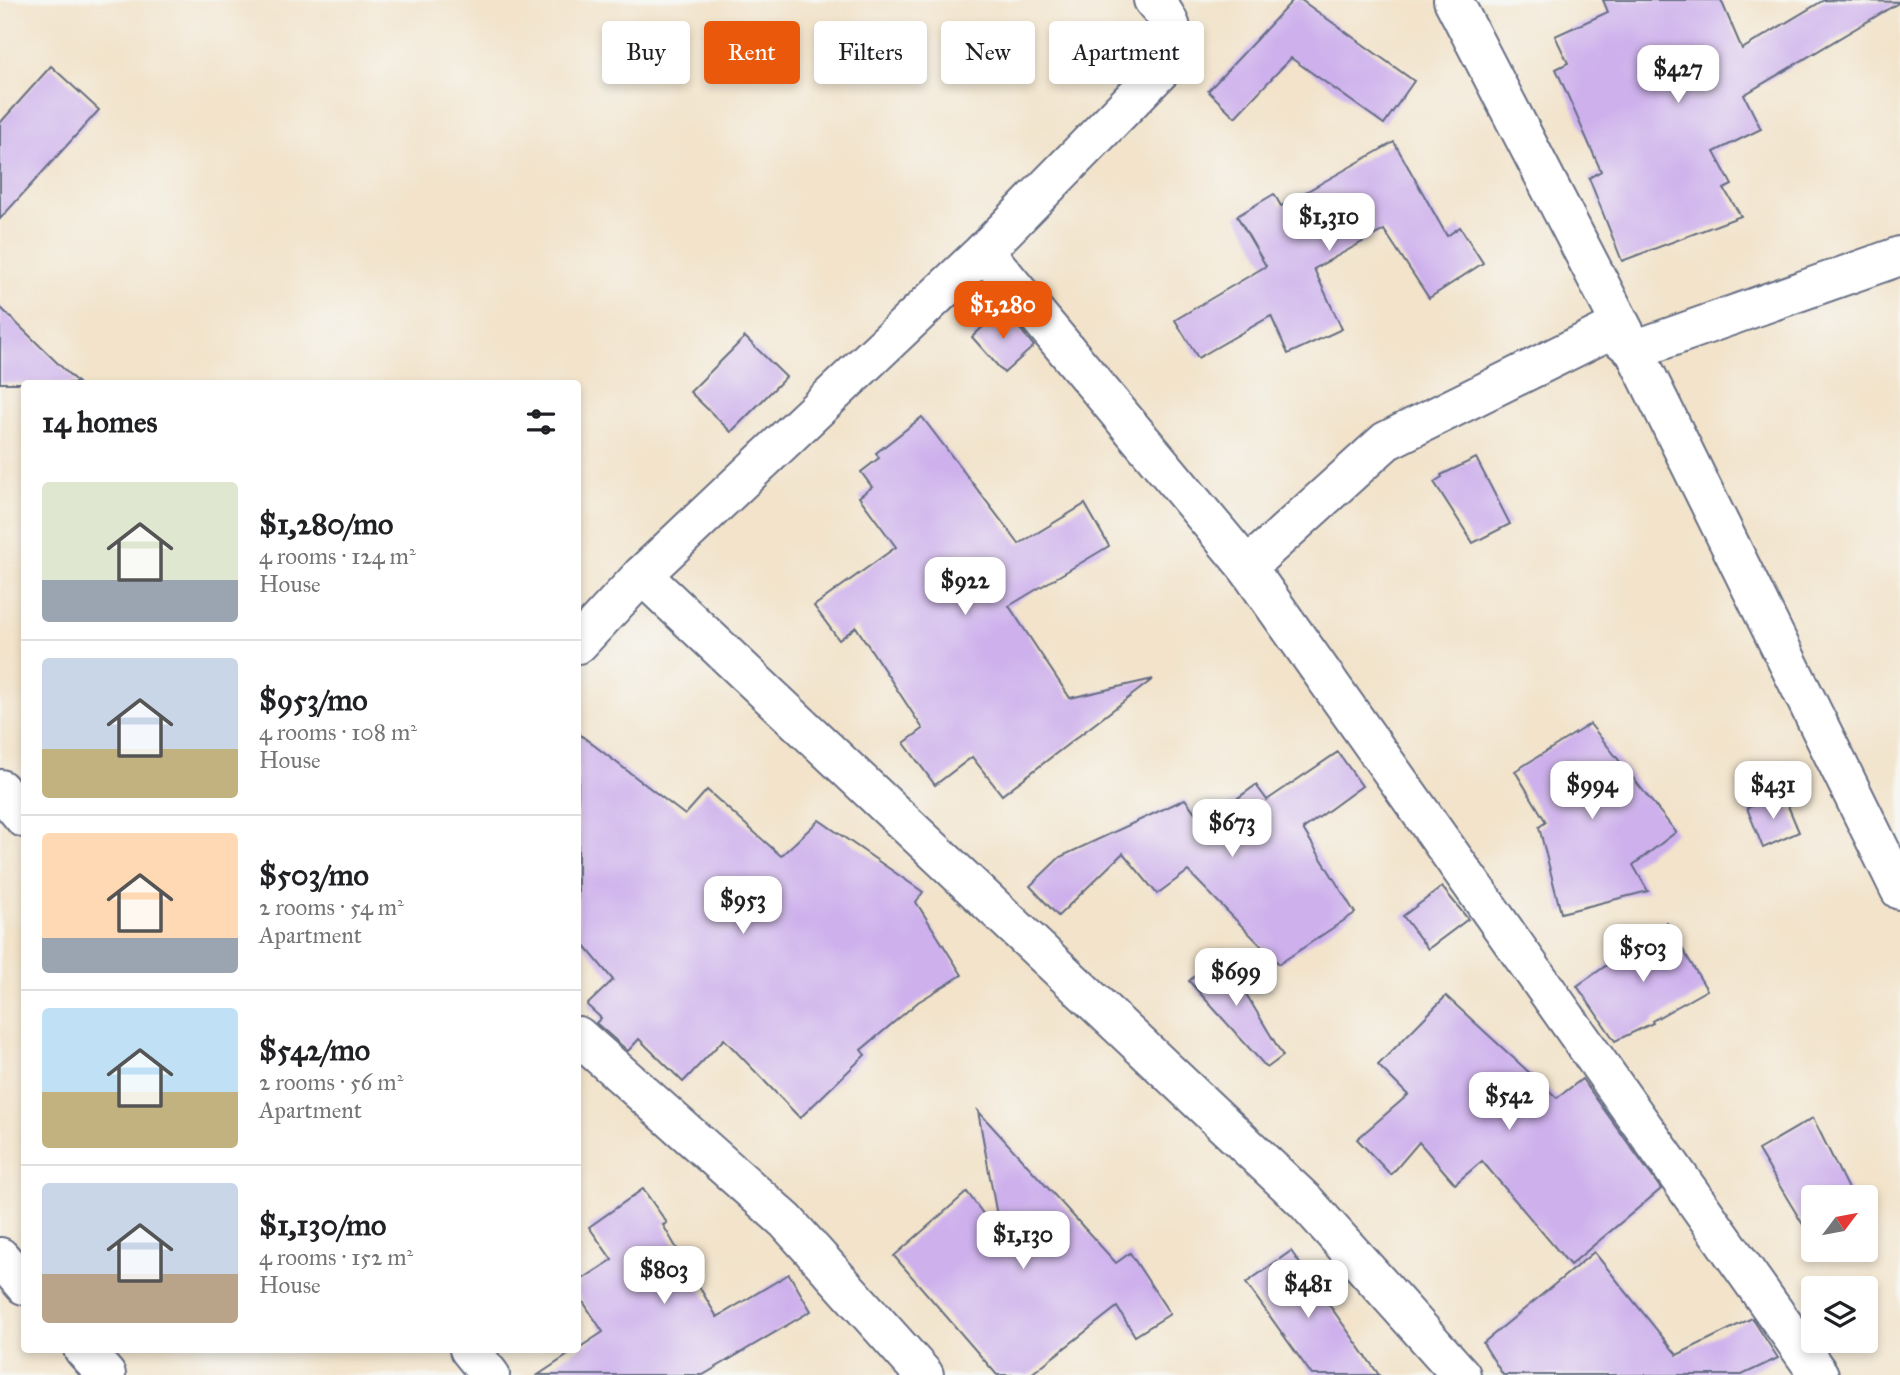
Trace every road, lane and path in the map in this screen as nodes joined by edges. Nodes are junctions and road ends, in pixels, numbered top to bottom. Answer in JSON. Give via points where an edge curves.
{"nodes":[{"id":1,"x":1153,"y":0,"type":"edge"},
{"id":2,"x":1453,"y":0,"type":"edge"},
{"id":3,"x":984,"y":250,"type":"junction"},
{"id":4,"x":1900,"y":256,"type":"edge"},
{"id":5,"x":1634,"y":350,"type":"junction"},
{"id":6,"x":1247,"y":566,"type":"junction"},
{"id":7,"x":642,"y":575,"type":"junction"},
{"id":8,"x":581,"y":641,"type":"edge"},
{"id":9,"x":0,"y":789,"type":"edge"},
{"id":10,"x":21,"y":814,"type":"edge"},
{"id":11,"x":1900,"y":890,"type":"edge"},
{"id":12,"x":581,"y":1039,"type":"edge"},
{"id":13,"x":0,"y":1257,"type":"edge"},
{"id":14,"x":21,"y":1282,"type":"edge"},
{"id":15,"x":87,"y":1353,"type":"edge"},
{"id":16,"x":472,"y":1353,"type":"edge"},
{"id":17,"x":106,"y":1375,"type":"edge"},
{"id":18,"x":490,"y":1375,"type":"edge"},
{"id":19,"x":924,"y":1375,"type":"edge"},
{"id":20,"x":1461,"y":1375,"type":"edge"},
{"id":21,"x":1819,"y":1375,"type":"edge"}],
"edges":[{"from":1,"to":3,"type":"street","via":[[1173,33],[1172,51],[1164,67]]},
{"from":2,"to":5,"type":"street"},
{"from":3,"to":6,"type":"street"},
{"from":3,"to":7,"type":"street"},
{"from":4,"to":5,"type":"street"},
{"from":5,"to":6,"type":"street","via":[[1610,330],[1386,441]]},
{"from":5,"to":11,"type":"street"},
{"from":6,"to":21,"type":"street"},
{"from":7,"to":8,"type":"street"},
{"from":7,"to":20,"type":"street","via":[[1306,1202]]},
{"from":9,"to":10,"type":"street"},
{"from":12,"to":19,"type":"street","via":[[786,1221]]},
{"from":13,"to":14,"type":"street"},
{"from":15,"to":17,"type":"street"},
{"from":16,"to":18,"type":"street"}]}
